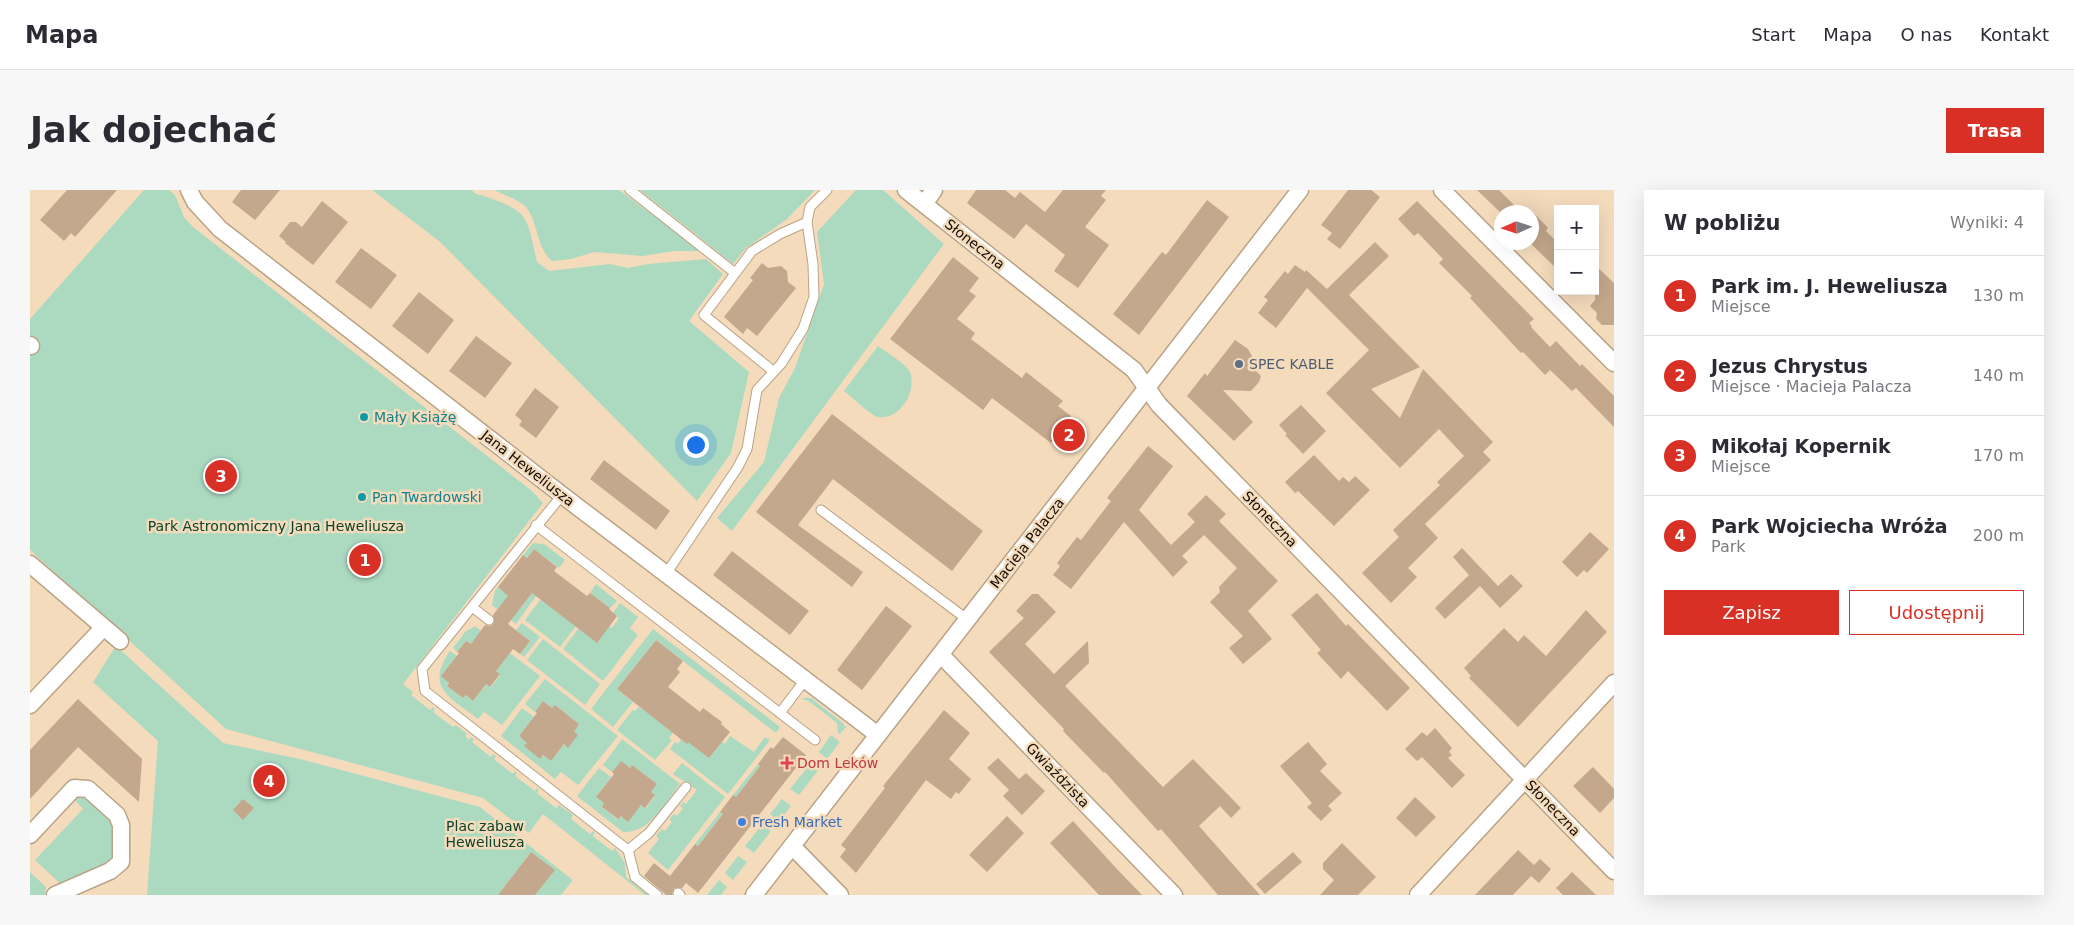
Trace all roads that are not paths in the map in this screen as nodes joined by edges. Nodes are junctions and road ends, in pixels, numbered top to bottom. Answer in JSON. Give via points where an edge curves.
{"nodes":[{"id":1,"x":189,"y":190,"type":"edge"},
{"id":2,"x":630,"y":190,"type":"edge"},
{"id":3,"x":827,"y":190,"type":"edge"},
{"id":4,"x":906,"y":190,"type":"edge"},
{"id":5,"x":934,"y":190,"type":"edge"},
{"id":6,"x":1300,"y":190,"type":"edge"},
{"id":7,"x":1442,"y":190,"type":"edge"},
{"id":8,"x":924,"y":204,"type":"junction"},
{"id":9,"x":807,"y":222,"type":"junction"},
{"id":10,"x":735,"y":273,"type":"junction"},
{"id":11,"x":1614,"y":363,"type":"edge"},
{"id":12,"x":773,"y":371,"type":"junction"},
{"id":13,"x":1146,"y":389,"type":"junction"},
{"id":14,"x":562,"y":495,"type":"junction"},
{"id":15,"x":821,"y":510,"type":"dead end"},
{"id":16,"x":536,"y":525,"type":"junction"},
{"id":17,"x":30,"y":564,"type":"edge"},
{"id":18,"x":666,"y":574,"type":"junction"},
{"id":19,"x":472,"y":607,"type":"junction"},
{"id":20,"x":489,"y":620,"type":"dead end"},
{"id":21,"x":968,"y":620,"type":"junction"},
{"id":22,"x":103,"y":628,"type":"junction"},
{"id":23,"x":120,"y":642,"type":"dead end"},
{"id":24,"x":941,"y":655,"type":"junction"},
{"id":25,"x":805,"y":680,"type":"junction"},
{"id":26,"x":1614,"y":683,"type":"edge"},
{"id":27,"x":30,"y":705,"type":"edge"},
{"id":28,"x":780,"y":713,"type":"junction"},
{"id":29,"x":878,"y":735,"type":"junction"},
{"id":30,"x":816,"y":740,"type":"dead end"},
{"id":31,"x":1526,"y":779,"type":"junction"},
{"id":32,"x":686,"y":787,"type":"dead end"},
{"id":33,"x":30,"y":835,"type":"edge"},
{"id":34,"x":792,"y":846,"type":"junction"},
{"id":35,"x":628,"y":850,"type":"junction"},
{"id":36,"x":1614,"y":871,"type":"edge"},
{"id":37,"x":55,"y":895,"type":"edge"},
{"id":38,"x":657,"y":895,"type":"edge"},
{"id":39,"x":754,"y":895,"type":"edge"},
{"id":40,"x":840,"y":895,"type":"edge"},
{"id":41,"x":1174,"y":895,"type":"edge"},
{"id":42,"x":1418,"y":895,"type":"edge"}],
"edges":[{"from":1,"to":14,"type":"street","name":"Jana Heweliusza","via":[[195,202],[220,228]]},
{"from":2,"to":10,"type":"lane"},
{"from":3,"to":9,"type":"lane","via":[[810,207]]},
{"from":4,"to":8,"type":"street","name":"Słoneczna"},
{"from":5,"to":8,"type":"street"},
{"from":6,"to":13,"type":"street","name":"Macieja Palacza"},
{"from":7,"to":11,"type":"street"},
{"from":8,"to":13,"type":"street","name":"Słoneczna","via":[[1134,370]]},
{"from":9,"to":10,"type":"lane","via":[[752,251]]},
{"from":9,"to":12,"type":"lane","via":[[814,297],[803,329]]},
{"from":10,"to":12,"type":"lane","via":[[704,315]]},
{"from":12,"to":18,"type":"lane","via":[[757,390],[747,449],[738,467]]},
{"from":13,"to":21,"type":"street","name":"Macieja Palacza"},
{"from":13,"to":31,"type":"street","name":"Słoneczna"},
{"from":14,"to":16,"type":"lane"},
{"from":14,"to":18,"type":"street","name":"Jana Heweliusza"},
{"from":15,"to":21,"type":"lane"},
{"from":16,"to":19,"type":"lane"},
{"from":16,"to":28,"type":"lane"},
{"from":17,"to":22,"type":"street"},
{"from":18,"to":25,"type":"street","name":"Jana Heweliusza"},
{"from":19,"to":20,"type":"lane"},
{"from":19,"to":35,"type":"lane","via":[[422,669],[426,691]]},
{"from":21,"to":24,"type":"street","name":"Macieja Palacza"},
{"from":22,"to":23,"type":"street"},
{"from":22,"to":27,"type":"street"},
{"from":24,"to":29,"type":"street","name":"Macieja Palacza"},
{"from":24,"to":41,"type":"street","name":"Gwiaździsta"},
{"from":25,"to":28,"type":"lane"},
{"from":25,"to":29,"type":"street","name":"Jana Heweliusza"},
{"from":26,"to":31,"type":"street"},
{"from":28,"to":30,"type":"lane"},
{"from":29,"to":34,"type":"street","name":"Macieja Palacza"},
{"from":31,"to":36,"type":"street","name":"Słoneczna"},
{"from":31,"to":42,"type":"street"},
{"from":32,"to":35,"type":"lane","via":[[649,833]]},
{"from":33,"to":37,"type":"street","via":[[74,788],[88,788],[117,815],[122,825],[121,862],[110,871]]},
{"from":34,"to":39,"type":"street","name":"Macieja Palacza"},
{"from":34,"to":40,"type":"street"},
{"from":35,"to":38,"type":"lane","via":[[635,877]]}]}
